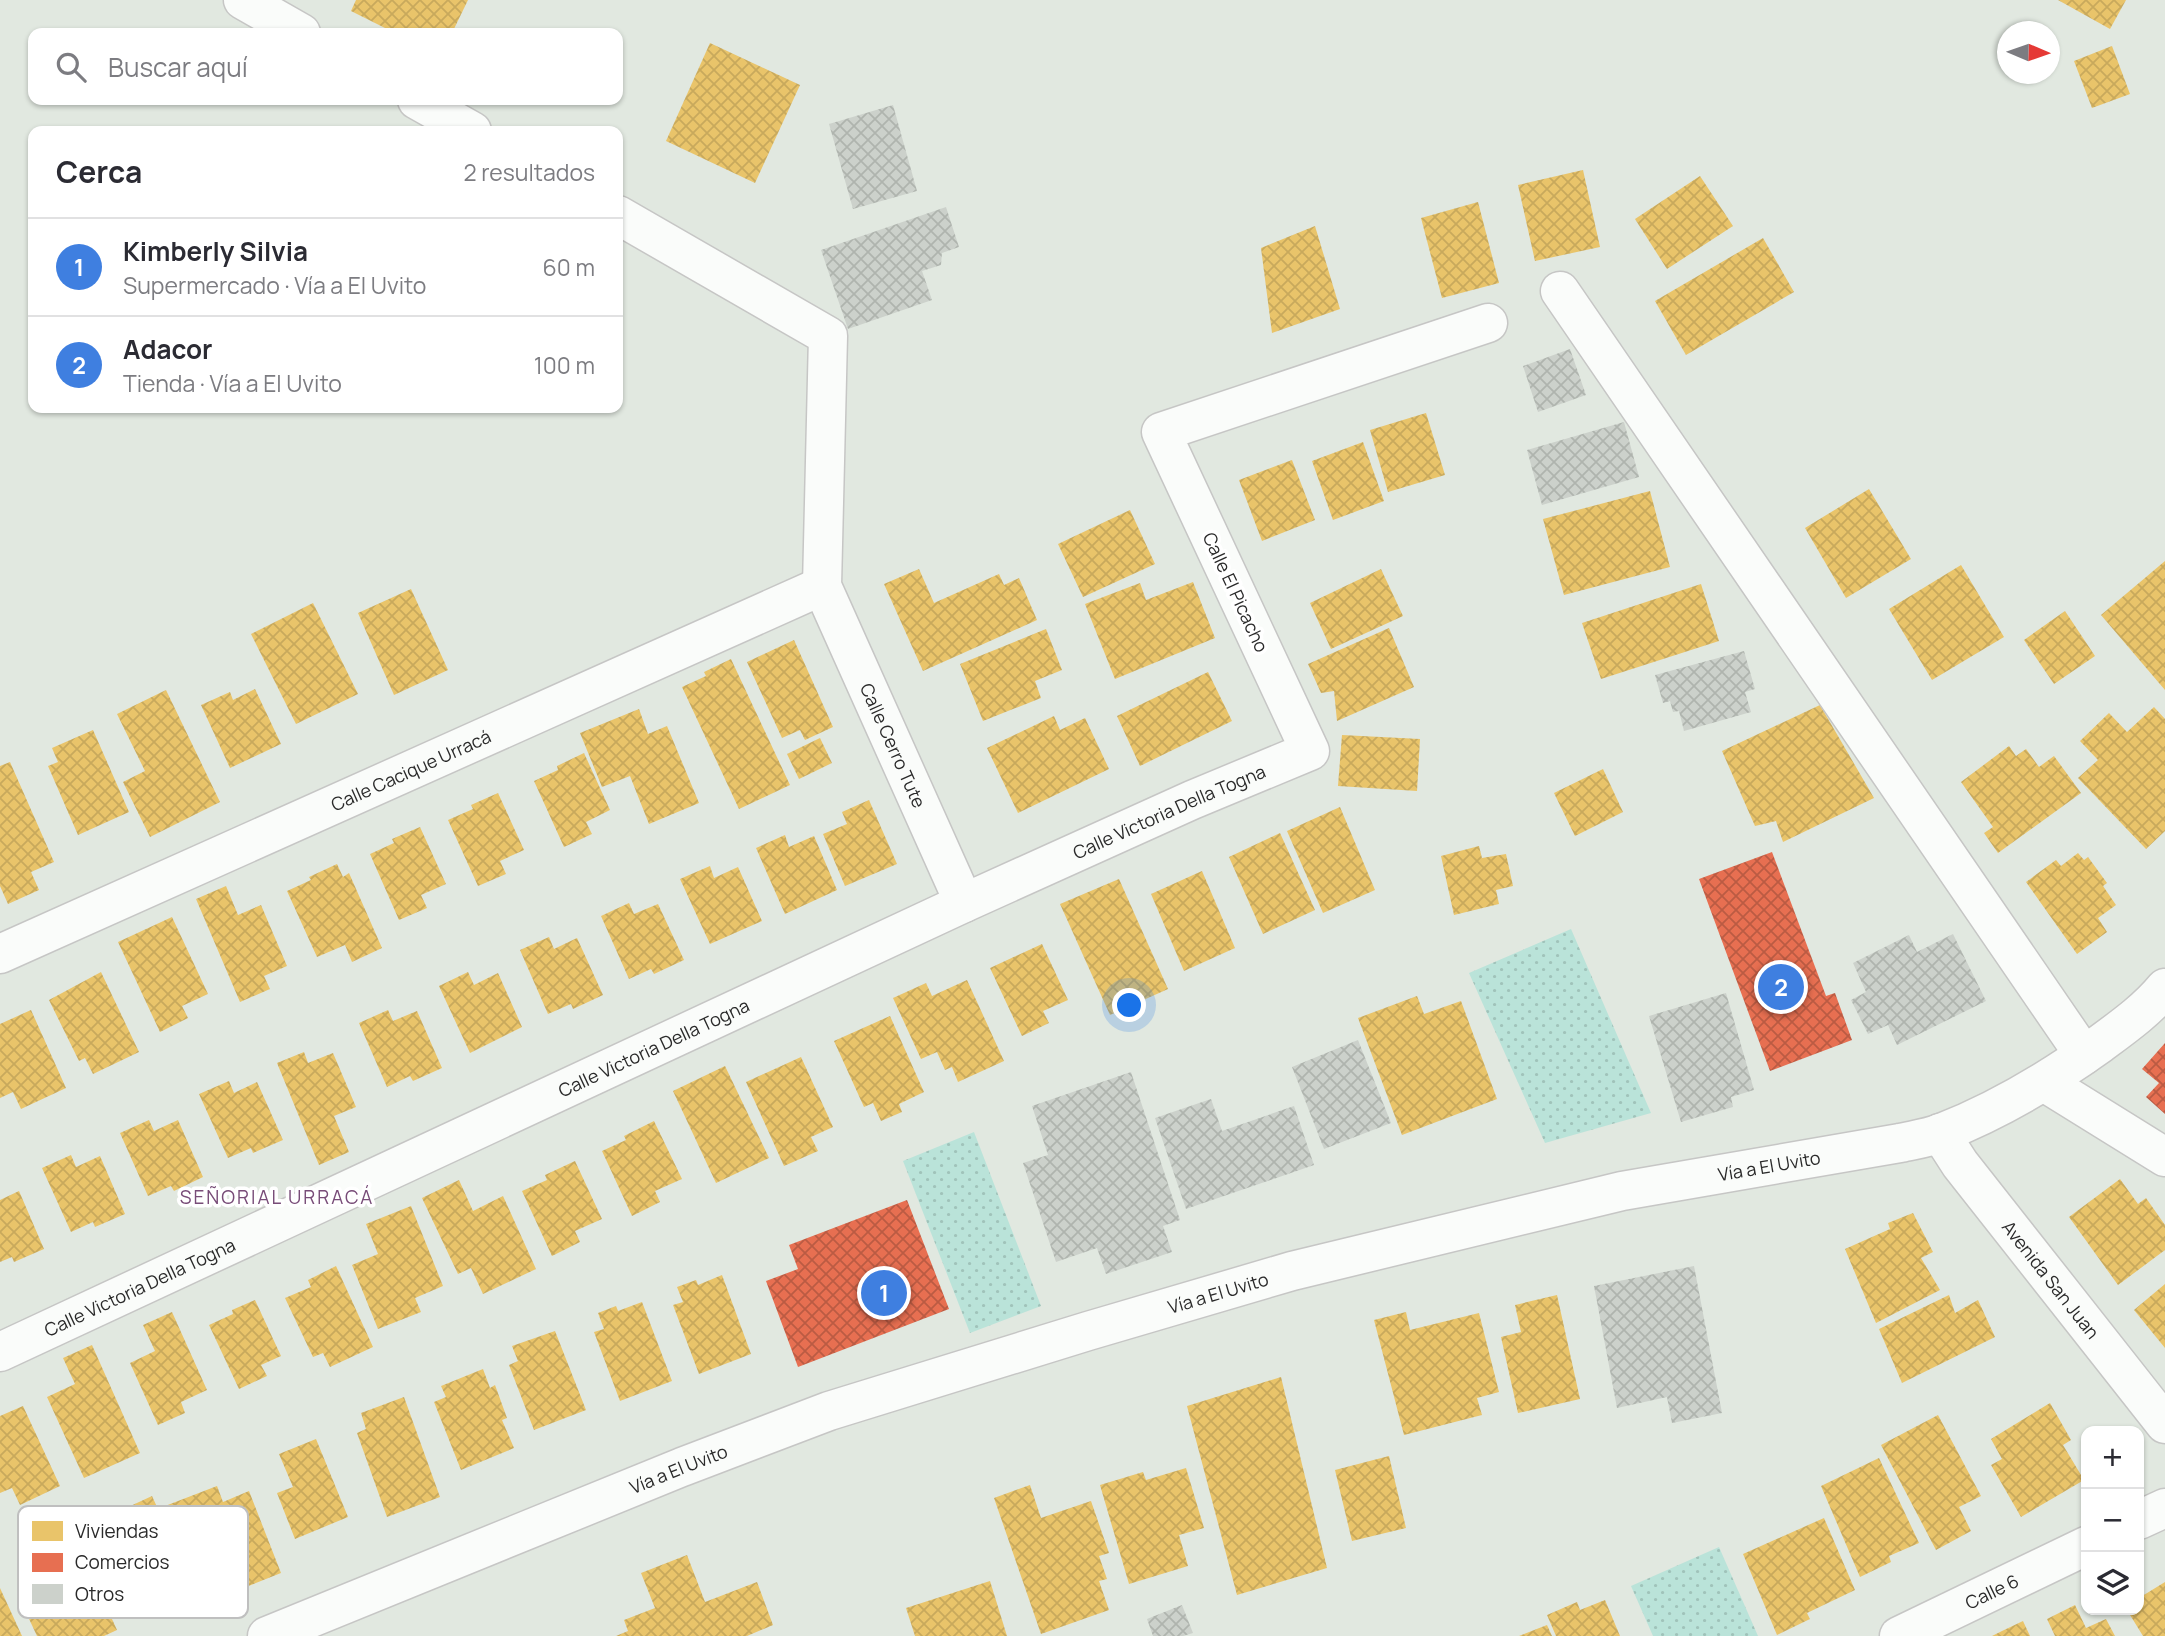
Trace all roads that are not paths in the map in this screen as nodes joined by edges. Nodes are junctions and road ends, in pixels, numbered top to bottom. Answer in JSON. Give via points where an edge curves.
{"nodes":[{"id":1,"x":243,"y":0,"type":"edge"},
{"id":2,"x":292,"y":28,"type":"edge"},
{"id":3,"x":426,"y":105,"type":"edge"},
{"id":4,"x":463,"y":126,"type":"edge"},
{"id":5,"x":623,"y":218,"type":"edge"},
{"id":6,"x":1560,"y":291,"type":"dead end"},
{"id":7,"x":1488,"y":323,"type":"dead end"},
{"id":8,"x":822,"y":586,"type":"junction"},
{"id":9,"x":1310,"y":751,"type":"joint"},
{"id":10,"x":964,"y":903,"type":"junction"},
{"id":11,"x":0,"y":954,"type":"edge"},
{"id":12,"x":2165,"y":988,"type":"edge"},
{"id":13,"x":2084,"y":1055,"type":"junction"},
{"id":14,"x":2044,"y":1082,"type":"junction"},
{"id":15,"x":1940,"y":1133,"type":"junction"},
{"id":16,"x":2165,"y":1157,"type":"edge"},
{"id":17,"x":0,"y":1352,"type":"edge"},
{"id":18,"x":2165,"y":1424,"type":"edge"},
{"id":19,"x":2165,"y":1508,"type":"edge"},
{"id":20,"x":2144,"y":1518,"type":"edge"},
{"id":21,"x":2081,"y":1548,"type":"edge"},
{"id":22,"x":267,"y":1636,"type":"edge"},
{"id":23,"x":1899,"y":1636,"type":"edge"}],
"edges":[{"from":1,"to":2,"type":"street"},
{"from":3,"to":4,"type":"street"},
{"from":5,"to":8,"type":"street","via":[[828,336]]},
{"from":6,"to":13,"type":"street"},
{"from":7,"to":9,"type":"street","name":"Calle El Picacho","via":[[1161,432]]},
{"from":8,"to":10,"type":"street","name":"Calle Cerro Tute"},
{"from":8,"to":11,"type":"street","name":"Calle Cacique Urracá"},
{"from":9,"to":10,"type":"street","name":"Calle Victoria Della Togna"},
{"from":10,"to":17,"type":"street","name":"Calle Victoria Della Togna"},
{"from":12,"to":13,"type":"street","name":"Vía a El Uvito"},
{"from":13,"to":14,"type":"street","name":"Vía a El Uvito"},
{"from":14,"to":15,"type":"street","name":"Vía a El Uvito"},
{"from":14,"to":16,"type":"street"},
{"from":15,"to":18,"type":"street","name":"Avenida San Juan"},
{"from":15,"to":22,"type":"street","name":"Vía a El Uvito","via":[[1622,1191],[1292,1270],[1088,1331],[829,1411]]},
{"from":19,"to":20,"type":"street"},
{"from":21,"to":23,"type":"street","name":"Calle 6"}]}
